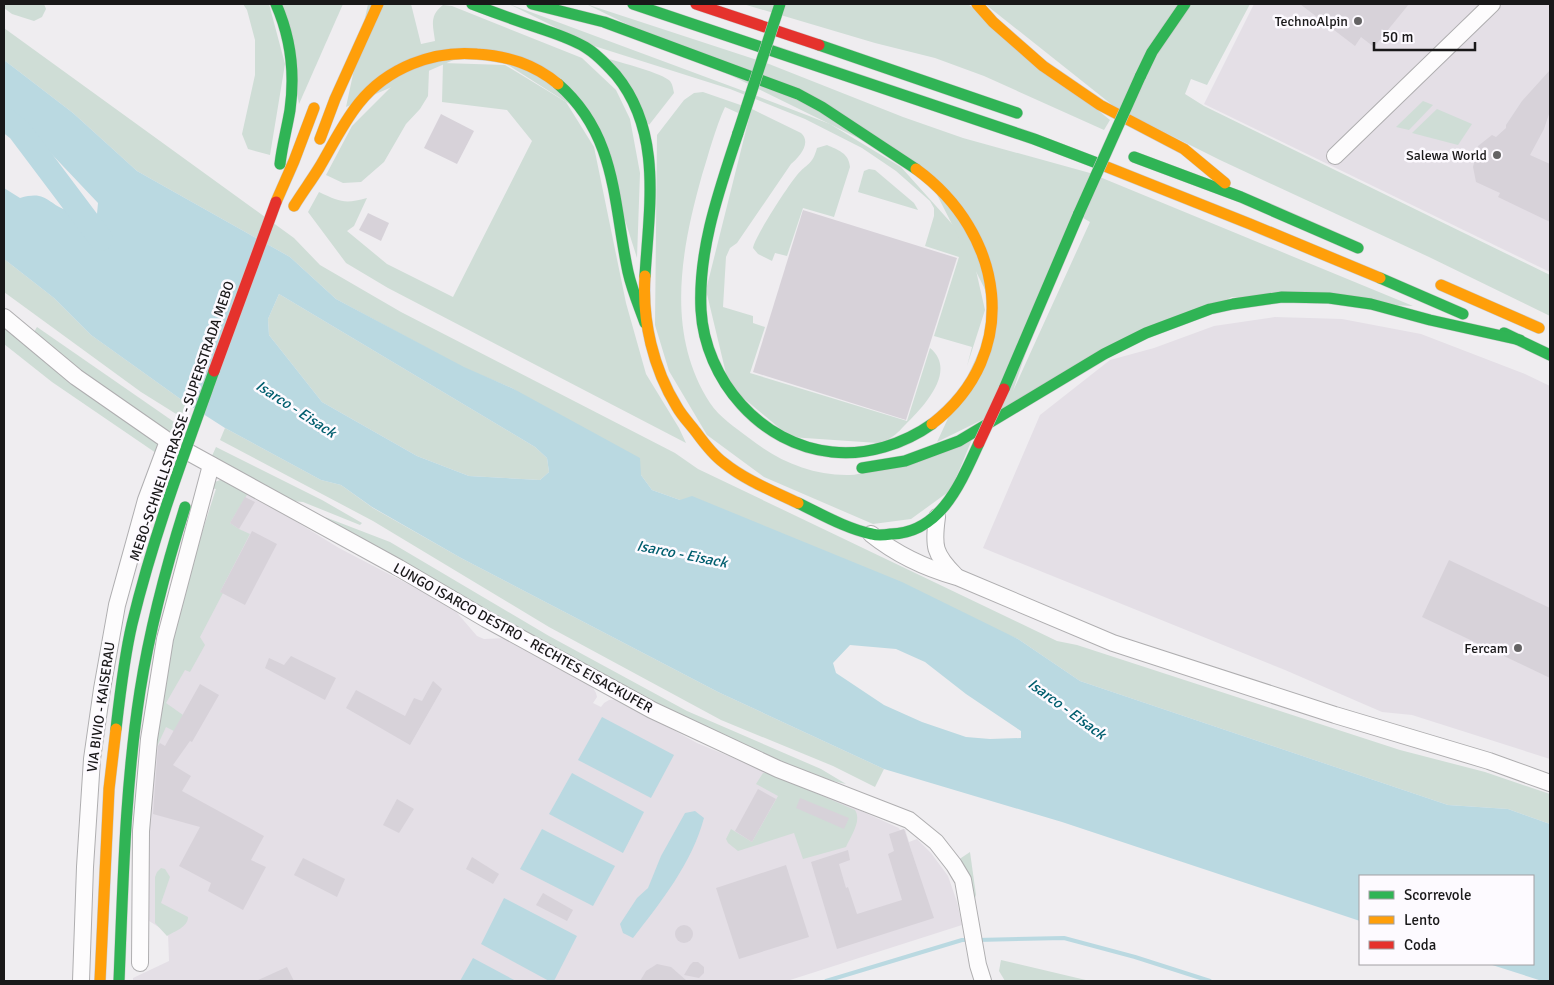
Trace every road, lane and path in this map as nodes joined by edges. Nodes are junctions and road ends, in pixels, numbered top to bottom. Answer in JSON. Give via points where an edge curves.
{"nodes":[{"id":1,"x":276,"y":4,"type":"edge"},
{"id":2,"x":378,"y":4,"type":"edge"},
{"id":3,"x":472,"y":4,"type":"edge"},
{"id":4,"x":532,"y":4,"type":"edge"},
{"id":5,"x":633,"y":4,"type":"edge"},
{"id":6,"x":696,"y":4,"type":"edge"},
{"id":7,"x":780,"y":4,"type":"edge"},
{"id":8,"x":977,"y":4,"type":"edge"},
{"id":9,"x":1185,"y":4,"type":"edge"},
{"id":10,"x":1492,"y":4,"type":"edge"},
{"id":11,"x":762,"y":13,"type":"dead end"},
{"id":12,"x":740,"y":79,"type":"dead end"},
{"id":13,"x":319,"y":94,"type":"dead end"},
{"id":14,"x":1032,"y":118,"type":"dead end"},
{"id":15,"x":1095,"y":142,"type":"dead end"},
{"id":16,"x":1335,"y":156,"type":"dead end"},
{"id":17,"x":315,"y":158,"type":"junction"},
{"id":18,"x":1241,"y":196,"type":"junction"},
{"id":19,"x":276,"y":202,"type":"junction"},
{"id":20,"x":293,"y":211,"type":"dead end"},
{"id":21,"x":1367,"y":252,"type":"dead end"},
{"id":22,"x":1430,"y":280,"type":"dead end"},
{"id":23,"x":4,"y":317,"type":"edge"},
{"id":24,"x":645,"y":323,"type":"junction"},
{"id":25,"x":1550,"y":333,"type":"edge"},
{"id":26,"x":1520,"y":340,"type":"junction"},
{"id":27,"x":1550,"y":354,"type":"edge"},
{"id":28,"x":168,"y":442,"type":"junction"},
{"id":29,"x":208,"y":459,"type":"junction"},
{"id":30,"x":852,"y":468,"type":"dead end"},
{"id":31,"x":195,"y":480,"type":"dead end"},
{"id":32,"x":188,"y":498,"type":"dead end"},
{"id":33,"x":937,"y":517,"type":"junction"},
{"id":34,"x":871,"y":534,"type":"junction"},
{"id":35,"x":957,"y":577,"type":"junction"},
{"id":36,"x":1550,"y":783,"type":"edge"},
{"id":37,"x":140,"y":963,"type":"dead end"},
{"id":38,"x":81,"y":981,"type":"edge"},
{"id":39,"x":100,"y":981,"type":"edge"},
{"id":40,"x":119,"y":981,"type":"edge"},
{"id":41,"x":983,"y":981,"type":"edge"}],
"edges":[{"from":1,"to":19,"type":"main road","via":[[287,36],[292,74]]},
{"from":2,"to":17,"type":"main road","via":[[336,98]]},
{"from":3,"to":24,"type":"main road","via":[[591,50],[631,96],[645,128],[651,175]]},
{"from":4,"to":7,"type":"main road","bridge":true,"via":[[603,22],[804,96],[909,163],[935,186],[982,252],[991,284],[993,311],[980,363],[960,398],[941,418],[896,443],[845,453],[821,451],[787,439],[759,424],[728,391],[715,368],[706,341],[701,312],[701,275],[707,241],[718,197],[738,133]]},
{"from":5,"to":26,"type":"main road","via":[[1034,138],[1237,217]]},
{"from":6,"to":14,"type":"main road"},
{"from":8,"to":18,"type":"main road","via":[[1043,66],[1100,105],[1184,149]]},
{"from":9,"to":33,"type":"main road","bridge":true,"via":[[1152,52],[959,488]]},
{"from":10,"to":16,"type":"street"},
{"from":11,"to":12,"type":"main road"},
{"from":13,"to":19,"type":"main road"},
{"from":15,"to":18,"type":"main road"},
{"from":17,"to":20,"type":"main road"},
{"from":17,"to":24,"type":"main road","via":[[377,84],[394,72],[420,61],[466,53],[487,54],[532,67],[577,103],[596,132],[609,163],[628,275]]},
{"from":18,"to":21,"type":"main road"},
{"from":19,"to":39,"type":"main road","name":"MEBO-SCHNELLSTRASSE - SUPERSTRADA MEBO","bridge":true,"via":[[179,468],[132,625],[109,789]]},
{"from":22,"to":25,"type":"main road"},
{"from":23,"to":28,"type":"street","name":"LUNGO ISARCO DESTRO - RECHTES EISACKUFER","via":[[76,377]]},
{"from":24,"to":34,"type":"main road","via":[[658,368],[677,407],[704,443],[728,467],[813,511]]},
{"from":26,"to":27,"type":"main road"},
{"from":26,"to":30,"type":"main road","via":[[1371,304],[1329,298],[1282,297],[1234,304],[1210,309],[1146,333],[1104,354],[959,441],[905,461]]},
{"from":28,"to":29,"type":"street","name":"LUNGO ISARCO DESTRO - RECHTES EISACKUFER"},
{"from":28,"to":38,"type":"street","name":"VIA BIVIO - KAISERAU","via":[[146,500],[117,605],[102,689],[92,759]]},
{"from":29,"to":31,"type":"main road"},
{"from":29,"to":37,"type":"street","via":[[164,639],[149,739],[142,831]]},
{"from":29,"to":41,"type":"street","name":"LUNGO ISARCO DESTRO - RECHTES EISACKUFER","via":[[652,710],[778,769],[909,820],[936,842],[963,880]]},
{"from":32,"to":40,"type":"main road","via":[[158,602],[140,692],[128,795]]},
{"from":33,"to":34,"type":"main road","via":[[893,536]]},
{"from":33,"to":35,"type":"street","via":[[936,549],[942,562]]},
{"from":34,"to":35,"type":"street","via":[[889,549]]},
{"from":35,"to":36,"type":"street","via":[[1113,643]]}]}
